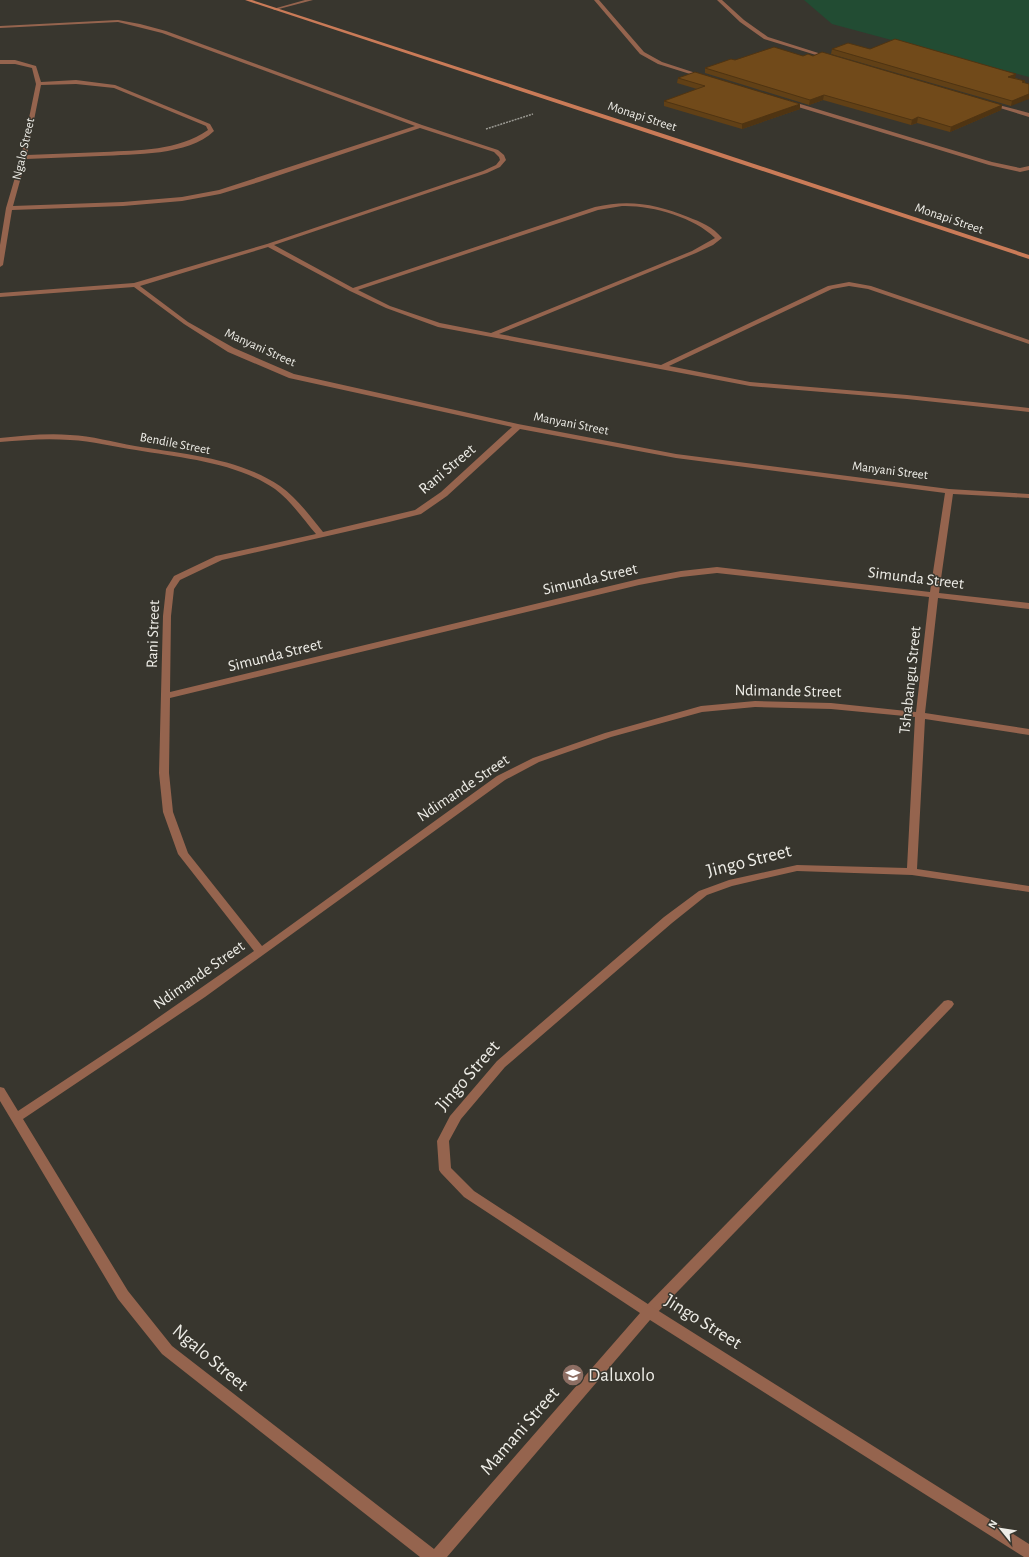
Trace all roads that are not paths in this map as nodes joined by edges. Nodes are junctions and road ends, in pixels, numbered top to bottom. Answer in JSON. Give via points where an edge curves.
{"nodes":[{"id":1,"x":247,"y":0,"type":"edge"},
{"id":2,"x":312,"y":0,"type":"edge"},
{"id":3,"x":596,"y":0,"type":"edge"},
{"id":4,"x":719,"y":0,"type":"edge"},
{"id":5,"x":275,"y":9,"type":"junction"},
{"id":6,"x":0,"y":27,"type":"edge"},
{"id":7,"x":835,"y":59,"type":"edge"},
{"id":8,"x":0,"y":62,"type":"edge"},
{"id":9,"x":710,"y":79,"type":"edge"},
{"id":10,"x":39,"y":84,"type":"junction"},
{"id":11,"x":783,"y":101,"type":"edge"},
{"id":12,"x":984,"y":102,"type":"edge"},
{"id":13,"x":1029,"y":114,"type":"edge"},
{"id":14,"x":420,"y":126,"type":"junction"},
{"id":15,"x":24,"y":157,"type":"junction"},
{"id":16,"x":1029,"y":168,"type":"edge"},
{"id":17,"x":9,"y":208,"type":"junction"},
{"id":18,"x":269,"y":245,"type":"junction"},
{"id":19,"x":1029,"y":257,"type":"edge"},
{"id":20,"x":0,"y":265,"type":"edge"},
{"id":21,"x":135,"y":285,"type":"junction"},
{"id":22,"x":352,"y":290,"type":"junction"},
{"id":23,"x":0,"y":294,"type":"edge"},
{"id":24,"x":492,"y":335,"type":"junction"},
{"id":25,"x":1029,"y":342,"type":"edge"},
{"id":26,"x":662,"y":367,"type":"junction"},
{"id":27,"x":1029,"y":410,"type":"edge"},
{"id":28,"x":518,"y":426,"type":"junction"},
{"id":29,"x":0,"y":440,"type":"edge"},
{"id":30,"x":949,"y":491,"type":"junction"},
{"id":31,"x":1029,"y":496,"type":"edge"},
{"id":32,"x":321,"y":535,"type":"junction"},
{"id":33,"x":934,"y":596,"type":"junction"},
{"id":34,"x":1029,"y":606,"type":"edge"},
{"id":35,"x":166,"y":696,"type":"junction"},
{"id":36,"x":920,"y":716,"type":"junction"},
{"id":37,"x":1029,"y":732,"type":"edge"},
{"id":38,"x":912,"y":872,"type":"junction"},
{"id":39,"x":1029,"y":889,"type":"edge"},
{"id":40,"x":260,"y":951,"type":"junction"},
{"id":41,"x":948,"y":1004,"type":"dead end"},
{"id":42,"x":0,"y":1091,"type":"edge"},
{"id":43,"x":16,"y":1118,"type":"junction"},
{"id":44,"x":649,"y":1312,"type":"junction"},
{"id":45,"x":1029,"y":1552,"type":"edge"},
{"id":46,"x":432,"y":1557,"type":"edge"},
{"id":47,"x":436,"y":1557,"type":"edge"}],
"edges":[{"from":1,"to":5,"type":"street","name":"Monapi Street"},
{"from":2,"to":5,"type":"street"},
{"from":3,"to":9,"type":"street","via":[[642,53]]},
{"from":4,"to":7,"type":"street","via":[[766,38]]},
{"from":5,"to":19,"type":"street","name":"Monapi Street"},
{"from":6,"to":14,"type":"street","via":[[118,21],[140,25]]},
{"from":8,"to":10,"type":"street","via":[[15,62],[34,67]]},
{"from":10,"to":15,"type":"street","name":"Ngalo Street"},
{"from":10,"to":15,"type":"street","via":[[76,82],[115,87],[202,122],[208,125],[211,131],[202,138],[154,151]]},
{"from":11,"to":16,"type":"street","via":[[991,164],[1020,170]]},
{"from":12,"to":13,"type":"street"},
{"from":14,"to":17,"type":"street","via":[[220,192],[182,199],[124,204]]},
{"from":14,"to":18,"type":"street","via":[[496,150],[503,160],[498,166],[485,172]]},
{"from":15,"to":17,"type":"street","name":"Ngalo Street"},
{"from":17,"to":20,"type":"street","name":"Ngalo Street"},
{"from":18,"to":21,"type":"street"},
{"from":18,"to":22,"type":"street"},
{"from":21,"to":23,"type":"street"},
{"from":21,"to":28,"type":"street","name":"Manyani Street","via":[[186,324],[231,350],[292,376]]},
{"from":22,"to":24,"type":"street","via":[[388,307],[438,325]]},
{"from":22,"to":24,"type":"street","via":[[597,208],[620,204],[640,203],[659,207],[712,230],[719,238],[694,252]]},
{"from":24,"to":26,"type":"street"},
{"from":25,"to":26,"type":"street","via":[[869,287],[849,284],[830,287]]},
{"from":26,"to":27,"type":"street","via":[[750,384]]},
{"from":28,"to":30,"type":"street","name":"Manyani Street","via":[[676,456]]},
{"from":28,"to":32,"type":"street","name":"Rani Street","via":[[444,494],[418,512]]},
{"from":29,"to":32,"type":"street","name":"Bendile Street","via":[[79,438],[237,469],[260,477],[278,488]]},
{"from":30,"to":31,"type":"street","name":"Manyani Street"},
{"from":30,"to":33,"type":"street","name":"Tshabangu Street"},
{"from":32,"to":35,"type":"street","name":"Rani Street","via":[[219,558],[177,578],[170,589],[167,616]]},
{"from":33,"to":34,"type":"street","name":"Simunda Street"},
{"from":33,"to":35,"type":"street","name":"Simunda Street","via":[[718,570],[681,574]]},
{"from":33,"to":36,"type":"street","name":"Tshabangu Street"},
{"from":35,"to":40,"type":"street","name":"Rani Street","via":[[164,773],[168,812],[183,854]]},
{"from":36,"to":37,"type":"street","name":"Ndimande Street"},
{"from":36,"to":38,"type":"street","name":"Tshabangu Street"},
{"from":36,"to":40,"type":"street","name":"Ndimande Street","via":[[831,706],[747,704],[701,709],[567,748],[501,778]]},
{"from":38,"to":39,"type":"street","name":"Jingo Street"},
{"from":38,"to":44,"type":"street","name":"Jingo Street","via":[[797,868],[729,883],[703,892],[500,1064],[456,1116],[443,1141],[445,1170],[469,1194]]},
{"from":40,"to":43,"type":"street","name":"Ndimande Street","via":[[96,1067]]},
{"from":41,"to":44,"type":"street","name":"Mamani Street"},
{"from":42,"to":43,"type":"street","name":"Ngalo Street"},
{"from":43,"to":46,"type":"street","name":"Ngalo Street","via":[[122,1296],[167,1350]]},
{"from":44,"to":45,"type":"street","name":"Jingo Street"},
{"from":44,"to":47,"type":"street","name":"Mamani Street"}]}
